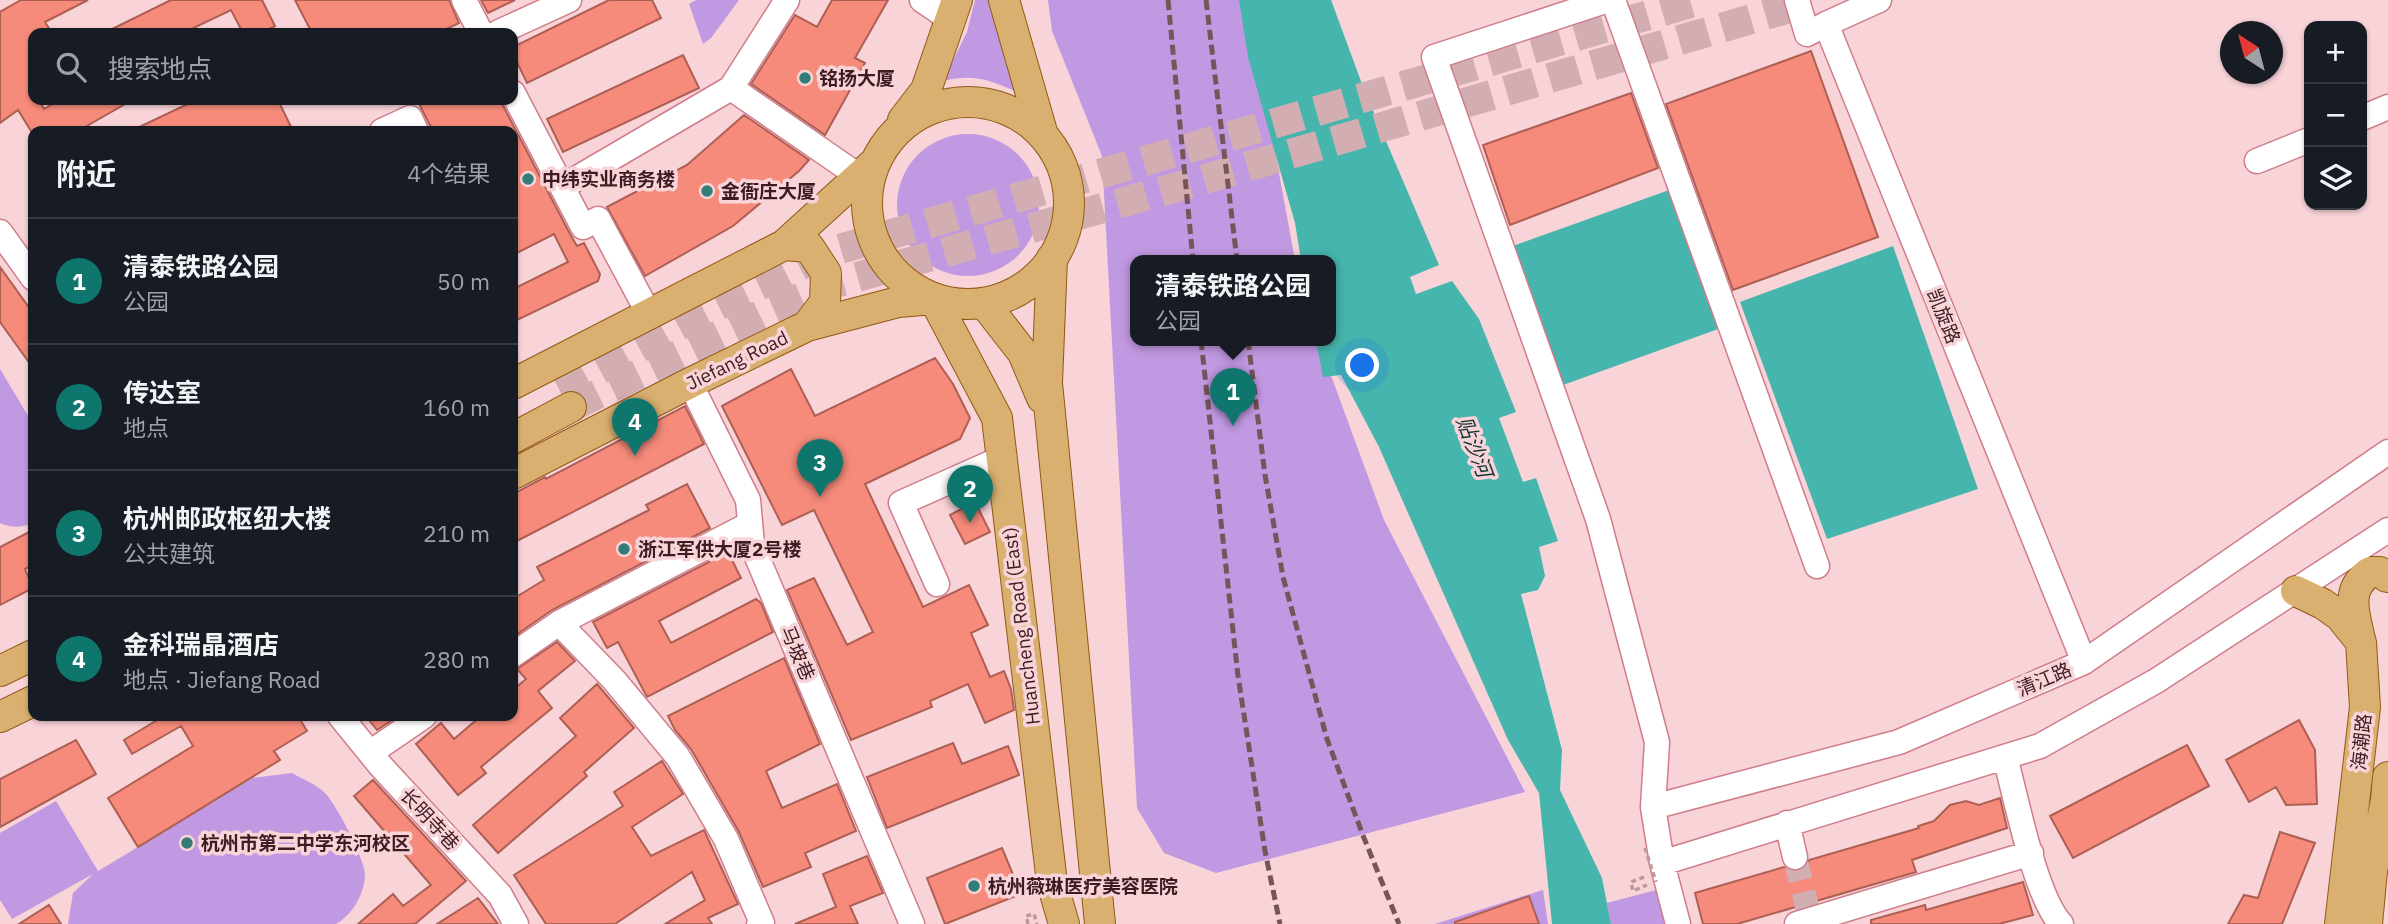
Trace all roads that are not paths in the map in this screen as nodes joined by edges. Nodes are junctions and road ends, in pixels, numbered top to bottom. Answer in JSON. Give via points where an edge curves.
{"nodes":[{"id":1,"x":464,"y":0,"type":"edge"},
{"id":2,"x":569,"y":0,"type":"edge"},
{"id":3,"x":787,"y":0,"type":"edge"},
{"id":4,"x":922,"y":0,"type":"edge"},
{"id":5,"x":1004,"y":0,"type":"edge"},
{"id":6,"x":1018,"y":0,"type":"edge"},
{"id":7,"x":1611,"y":0,"type":"edge"},
{"id":8,"x":1797,"y":0,"type":"edge"},
{"id":9,"x":1879,"y":0,"type":"edge"},
{"id":10,"x":953,"y":10,"type":"edge"},
{"id":11,"x":1826,"y":24,"type":"junction"},
{"id":12,"x":478,"y":28,"type":"edge"},
{"id":13,"x":508,"y":28,"type":"edge"},
{"id":14,"x":1022,"y":70,"type":"junction"},
{"id":15,"x":731,"y":88,"type":"junction"},
{"id":16,"x":518,"y":103,"type":"edge"},
{"id":17,"x":2388,"y":107,"type":"edge"},
{"id":18,"x":2367,"y":116,"type":"edge"},
{"id":19,"x":1042,"y":132,"type":"junction"},
{"id":20,"x":891,"y":136,"type":"junction"},
{"id":21,"x":2304,"y":142,"type":"edge"},
{"id":22,"x":2257,"y":161,"type":"dead end"},
{"id":23,"x":866,"y":170,"type":"junction"},
{"id":24,"x":562,"y":187,"type":"junction"},
{"id":25,"x":0,"y":232,"type":"edge"},
{"id":26,"x":784,"y":245,"type":"junction"},
{"id":27,"x":1052,"y":258,"type":"junction"},
{"id":28,"x":28,"y":271,"type":"edge"},
{"id":29,"x":934,"y":299,"type":"junction"},
{"id":30,"x":984,"y":303,"type":"junction"},
{"id":31,"x":649,"y":314,"type":"junction"},
{"id":32,"x":807,"y":326,"type":"junction"},
{"id":33,"x":518,"y":381,"type":"edge"},
{"id":34,"x":690,"y":383,"type":"junction"},
{"id":35,"x":518,"y":413,"type":"edge"},
{"id":36,"x":518,"y":434,"type":"edge"},
{"id":37,"x":1053,"y":439,"type":"junction"},
{"id":38,"x":2388,"y":452,"type":"edge"},
{"id":39,"x":1002,"y":458,"type":"junction"},
{"id":40,"x":518,"y":471,"type":"edge"},
{"id":41,"x":750,"y":524,"type":"junction"},
{"id":42,"x":2388,"y":530,"type":"edge"},
{"id":43,"x":1817,"y":566,"type":"dead end"},
{"id":44,"x":2388,"y":574,"type":"edge"},
{"id":45,"x":937,"y":584,"type":"dead end"},
{"id":46,"x":2297,"y":591,"type":"junction"},
{"id":47,"x":559,"y":623,"type":"junction"},
{"id":48,"x":2361,"y":642,"type":"junction"},
{"id":49,"x":518,"y":652,"type":"edge"},
{"id":50,"x":28,"y":657,"type":"edge"},
{"id":51,"x":2084,"y":662,"type":"junction"},
{"id":52,"x":0,"y":671,"type":"edge"},
{"id":53,"x":28,"y":703,"type":"edge"},
{"id":54,"x":0,"y":717,"type":"edge"},
{"id":55,"x":344,"y":721,"type":"edge"},
{"id":56,"x":417,"y":721,"type":"edge"},
{"id":57,"x":370,"y":753,"type":"junction"},
{"id":58,"x":2005,"y":757,"type":"junction"},
{"id":59,"x":2388,"y":777,"type":"edge"},
{"id":60,"x":1653,"y":807,"type":"junction"},
{"id":61,"x":1787,"y":823,"type":"junction"},
{"id":62,"x":2031,"y":853,"type":"junction"},
{"id":63,"x":1795,"y":857,"type":"tunnel mouth"},
{"id":64,"x":1656,"y":866,"type":"junction"},
{"id":65,"x":1807,"y":920,"type":"edge"},
{"id":66,"x":516,"y":924,"type":"edge"},
{"id":67,"x":759,"y":924,"type":"edge"},
{"id":68,"x":912,"y":924,"type":"edge"},
{"id":69,"x":1064,"y":924,"type":"edge"},
{"id":70,"x":1100,"y":924,"type":"edge"},
{"id":71,"x":1678,"y":924,"type":"edge"},
{"id":72,"x":2061,"y":924,"type":"edge"},
{"id":73,"x":2340,"y":924,"type":"edge"},
{"id":74,"x":2367,"y":924,"type":"edge"}],
"edges":[{"from":1,"to":12,"type":"street"},
{"from":2,"to":13,"type":"street"},
{"from":3,"to":15,"type":"street"},
{"from":4,"to":10,"type":"street"},
{"from":5,"to":14,"type":"main road"},
{"from":6,"to":14,"type":"street"},
{"from":7,"to":43,"type":"street"},
{"from":7,"to":60,"type":"street","via":[[1433,57],[1598,519],[1657,742]]},
{"from":8,"to":11,"type":"street","via":[[1807,34]]},
{"from":9,"to":11,"type":"street"},
{"from":10,"to":20,"type":"main road","via":[[926,90]]},
{"from":11,"to":51,"type":"street","name":"凯旋路"},
{"from":14,"to":19,"type":"main road"},
{"from":15,"to":23,"type":"street"},
{"from":15,"to":24,"type":"street"},
{"from":16,"to":24,"type":"street"},
{"from":17,"to":18,"type":"street"},
{"from":19,"to":20,"type":"main road","via":[[1015,112],[983,102],[949,103],[917,114]]},
{"from":19,"to":27,"type":"main road","via":[[1062,165],[1069,202],[1066,228]]},
{"from":20,"to":23,"type":"main road"},
{"from":21,"to":22,"type":"street"},
{"from":23,"to":26,"type":"main road"},
{"from":23,"to":29,"type":"main road","via":[[869,229],[883,260],[905,284]]},
{"from":24,"to":31,"type":"street","via":[[583,228],[598,219]]},
{"from":25,"to":28,"type":"street"},
{"from":26,"to":31,"type":"main road"},
{"from":26,"to":32,"type":"main road","via":[[809,247],[827,273],[825,302]]},
{"from":27,"to":30,"type":"main road","via":[[1034,279],[1011,295]]},
{"from":27,"to":37,"type":"main road","via":[[1047,383]]},
{"from":29,"to":30,"type":"main road"},
{"from":29,"to":32,"type":"main road","name":"Jiefang Road","via":[[898,302]]},
{"from":29,"to":39,"type":"main road","name":"Huancheng Road (East)","via":[[997,418]]},
{"from":30,"to":37,"type":"main road","via":[[1023,353]]},
{"from":31,"to":33,"type":"main road"},
{"from":32,"to":34,"type":"main road","name":"Jiefang Road"},
{"from":34,"to":40,"type":"main road","name":"Jiefang Road"},
{"from":34,"to":41,"type":"street","name":"马坡巷","via":[[748,500]]},
{"from":35,"to":36,"type":"main road","via":[[566,399]]},
{"from":37,"to":70,"type":"main road"},
{"from":38,"to":51,"type":"street","name":"清江路"},
{"from":39,"to":45,"type":"street","via":[[901,503]]},
{"from":39,"to":69,"type":"main road","name":"Huancheng Road (East)","via":[[1052,883]]},
{"from":41,"to":47,"type":"street"},
{"from":41,"to":68,"type":"street","name":"马坡巷","via":[[752,545]]},
{"from":42,"to":46,"type":"street"},
{"from":44,"to":48,"type":"main road","name":"海潮路","via":[[2370,572],[2355,585],[2353,600]]},
{"from":46,"to":48,"type":"main road","via":[[2340,616]]},
{"from":46,"to":58,"type":"street","via":[[2156,681],[2040,746]]},
{"from":47,"to":49,"type":"street"},
{"from":47,"to":67,"type":"street","via":[[678,757],[726,839]]},
{"from":48,"to":73,"type":"main road","name":"海潮路","via":[[2365,707]]},
{"from":50,"to":52,"type":"main road"},
{"from":51,"to":60,"type":"street","name":"清江路","via":[[1899,742]]},
{"from":53,"to":54,"type":"main road"},
{"from":55,"to":57,"type":"street","name":"长明寺巷"},
{"from":56,"to":57,"type":"street"},
{"from":57,"to":66,"type":"street","name":"长明寺巷","via":[[500,895]]},
{"from":58,"to":61,"type":"street"},
{"from":58,"to":62,"type":"street"},
{"from":59,"to":74,"type":"main road","name":"海潮路"},
{"from":60,"to":64,"type":"street"},
{"from":61,"to":63,"type":"street"},
{"from":61,"to":64,"type":"street"},
{"from":62,"to":65,"type":"street"},
{"from":62,"to":72,"type":"street","via":[[2054,917]]},
{"from":64,"to":71,"type":"street"}]}
